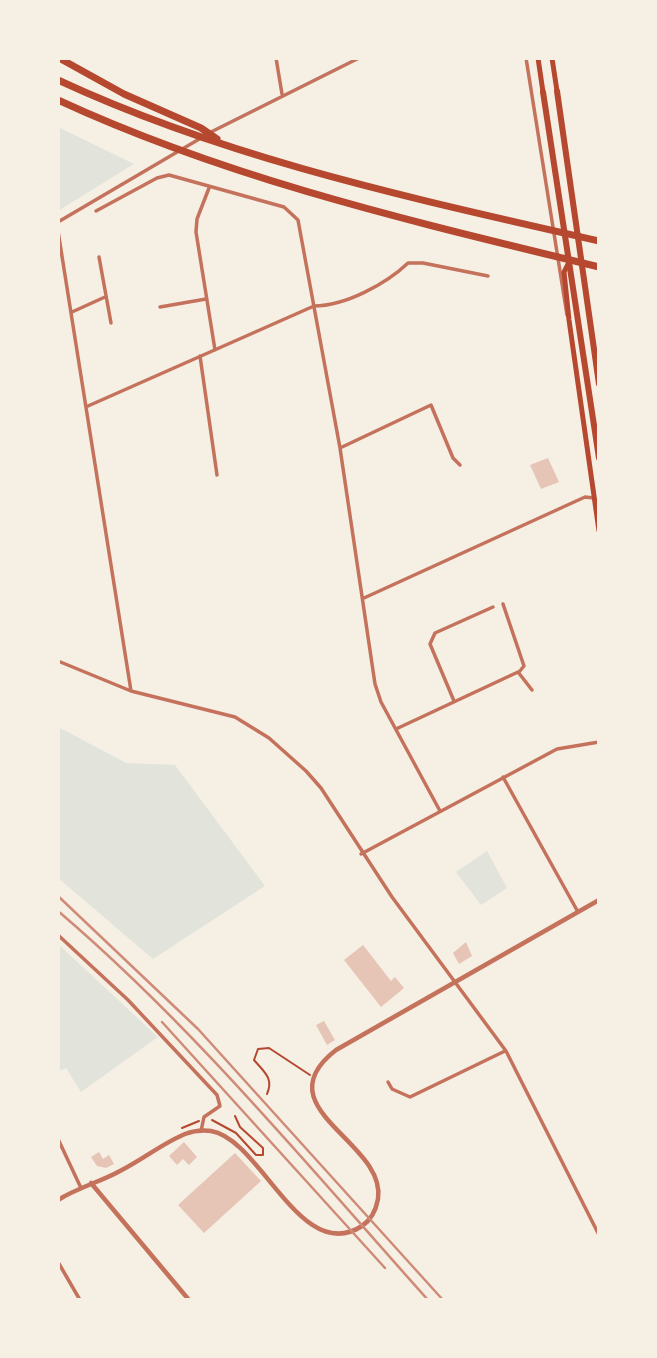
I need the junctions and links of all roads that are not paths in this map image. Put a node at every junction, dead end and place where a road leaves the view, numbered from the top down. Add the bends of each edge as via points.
1 (59, 58) edge
2 (276, 58) edge
3 (359, 58) edge
4 (526, 58) edge
5 (538, 58) edge
6 (552, 58) edge
7 (58, 80) edge
8 (557, 90) joint
9 (543, 92) joint
10 (282, 94) junction
11 (58, 100) edge
12 (227, 146) junction
13 (209, 187) junction
14 (96, 211) dead end
15 (58, 222) edge
16 (58, 231) edge
17 (599, 241) edge
18 (99, 257) dead end
19 (599, 267) edge
20 (564, 272) junction
21 (488, 276) dead end
22 (106, 297) junction
23 (206, 299) junction
24 (314, 306) junction
25 (160, 307) dead end
26 (72, 312) junction
27 (111, 323) dead end
28 (215, 350) junction
29 (200, 356) junction
30 (599, 384) edge
31 (88, 406) junction
32 (340, 448) junction
33 (599, 458) edge
34 (460, 465) dead end
35 (217, 475) dead end
36 (594, 498) junction
37 (599, 531) edge
38 (364, 598) junction
39 (503, 604) dead end
40 (493, 607) dead end
41 (58, 661) edge
42 (517, 672) junction
43 (532, 690) dead end
44 (131, 691) junction
45 (454, 701) junction
46 (396, 729) junction
47 (599, 742) edge
48 (503, 777) junction
49 (440, 811) junction
50 (361, 854) junction
51 (599, 900) edge
52 (578, 912) junction
53 (58, 935) edge
54 (455, 983) junction
55 (506, 1051) junction
56 (388, 1082) dead end
57 (201, 1131) junction
58 (58, 1139) edge
59 (92, 1183) junction
60 (81, 1188) junction
61 (58, 1200) edge
62 (599, 1235) edge
63 (58, 1262) edge
64 (80, 1300) edge
65 (189, 1300) edge

1 - 12 highway via 124,94 201,128
2 - 10 street
3 - 10 street
4 - 20 street
5 - 9 main road
6 - 8 main road
7 - 12 highway
8 - 30 highway
9 - 20 highway via 569,261
10 - 15 street
11 - 19 highway via 285,187
12 - 17 highway via 396,194
13 - 14 street via 169,175
13 - 23 street via 195,232
13 - 24 street via 293,213 302,229
16 - 26 street
18 - 22 street
20 - 33 highway
20 - 36 main road
21 - 24 street via 408,263 380,283 328,306
22 - 26 street
22 - 27 street
23 - 25 street
23 - 28 street
24 - 28 street
24 - 32 street
26 - 31 street
28 - 29 street
29 - 31 street
29 - 35 street
31 - 44 street
32 - 34 street via 431,405
32 - 38 street
36 - 37 main road
36 - 38 street via 584,497
38 - 46 street via 375,684
39 - 42 street via 524,668
40 - 45 street via 431,638
41 - 44 street
42 - 43 street
42 - 45 street
44 - 50 street via 247,722 313,780
45 - 46 street
46 - 49 street
47 - 48 street via 557,749
48 - 49 street
48 - 52 street
49 - 50 street
50 - 54 street
51 - 52 street
52 - 54 street
53 - 57 street via 128,1000 217,1095 220,1106 204,1117
54 - 55 street
54 - 57 street via 336,1049 314,1076 318,1109 374,1175 379,1191 369,1220 355,1230 322,1230 230,1140
55 - 56 street via 410,1097 392,1089
55 - 62 street
57 - 59 street via 179,1137
58 - 60 street
59 - 60 street
59 - 65 street
60 - 61 street
63 - 64 street

